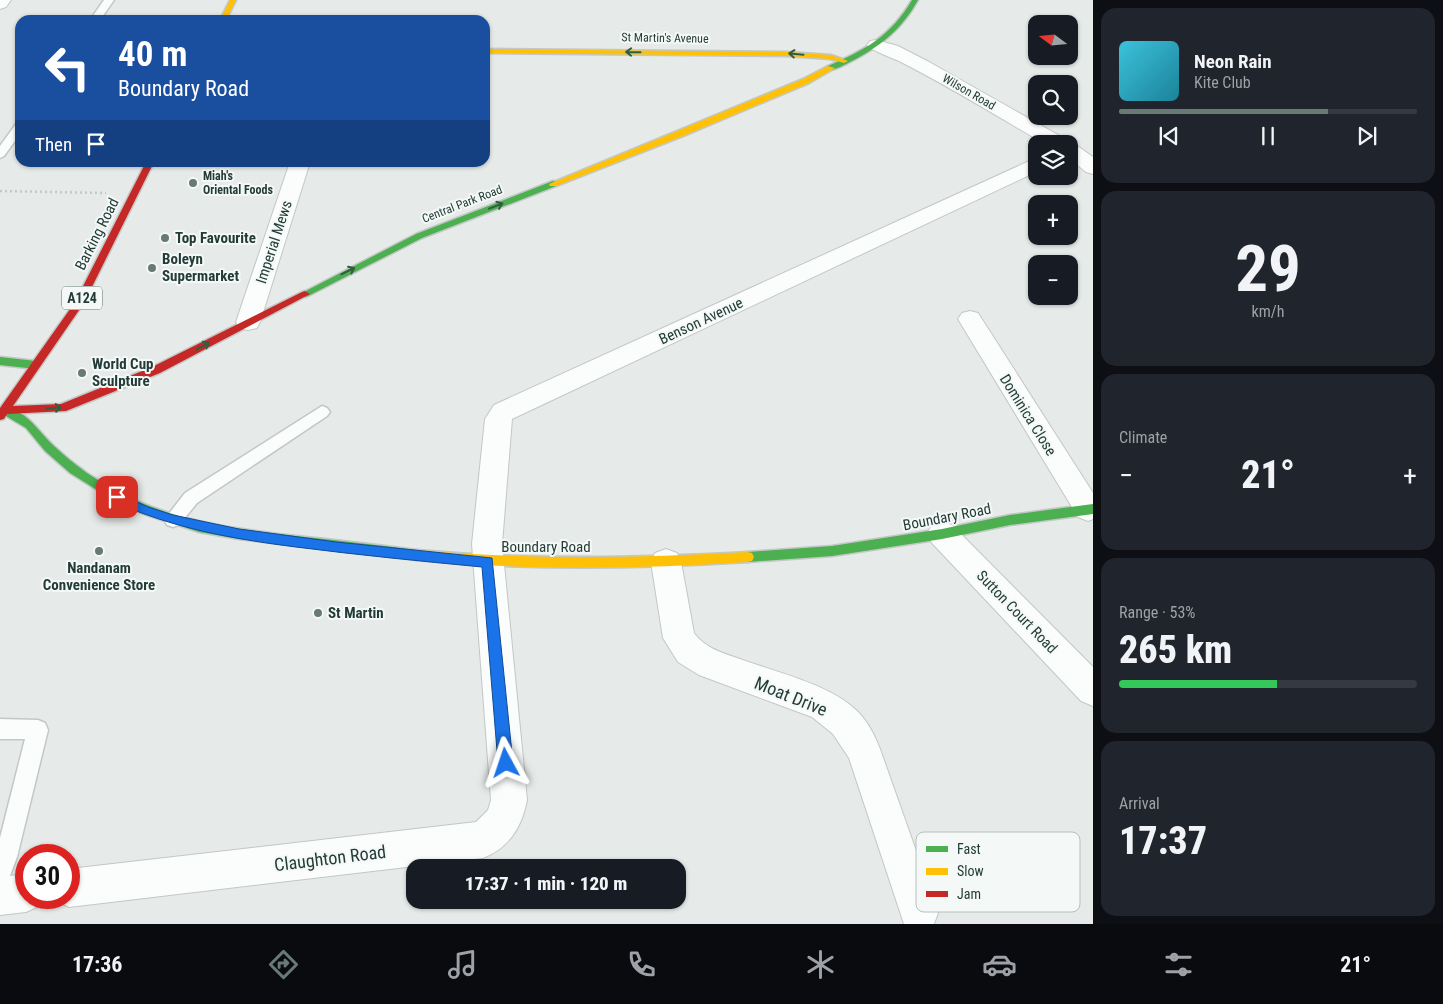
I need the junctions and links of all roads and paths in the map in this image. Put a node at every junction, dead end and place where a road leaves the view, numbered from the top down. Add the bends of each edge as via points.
1 (4, 0) edge
2 (109, 0) edge
3 (233, 0) edge
4 (915, 0) edge
5 (0, 4) edge
6 (98, 15) edge
7 (226, 15) edge
8 (876, 45) junction
9 (490, 51) edge
10 (844, 61) junction
11 (15, 133) edge
12 (1044, 135) edge
13 (0, 154) edge
14 (1078, 155) edge
15 (148, 167) edge
16 (298, 167) edge
17 (1028, 168) edge
18 (1093, 168) edge
19 (0, 192) edge
20 (134, 194) junction
21 (970, 319) dead end
22 (248, 322) junction
23 (0, 361) edge
24 (36, 365) junction
25 (322, 412) dead end
26 (3, 413) edge
27 (1090, 509) edge
28 (173, 520) junction
29 (942, 534) junction
30 (488, 562) junction
31 (666, 562) junction
32 (1093, 690) edge
33 (0, 730) edge
34 (0, 873) edge
35 (80, 887) edge
36 (15, 894) edge
37 (0, 896) edge
38 (916, 907) edge

1 - 5 street
2 - 6 lane
3 - 7 main road
4 - 8 main road, Central Park Road via 901,21
8 - 10 main road, Central Park Road via 862,55
8 - 12 street, Wilson Road via 924,66
10 -> 9 main road, St Martin's Avenue via 787,54
22 -> 10 main road, Central Park Road via 420,236 680,134
11 - 13 lane
14 - 18 street
15 - 20 main road, Barking Road / A124
16 - 22 street, Imperial Mews
17 - 30 street, Benson Avenue via 503,412 498,419 487,531
19 - 20 path
20 - 24 main road, Barking Road / A124 via 79,303
21 - 27 street, Dominica Close
26 -> 22 main road, Central Park Road via 62,408 156,370
23 - 24 main road
24 - 26 main road, Barking Road / A124
25 - 28 lane via 191,498
26 - 28 main road, Boundary Road via 30,425 61,460 94,484 144,510
27 - 29 main road, Boundary Road
28 - 30 main road, Boundary Road via 239,534 336,547
29 - 31 main road, Boundary Road via 832,551
29 - 32 street, Sutton Court Road
30 - 31 main road, Boundary Road
30 - 35 street, Claughton Road via 509,800 507,814 496,831 483,840
31 - 38 street, Moat Drive via 679,638 690,652 710,664 823,705 846,722 863,749
33 - 34 lane via 38,730
36 - 37 street

